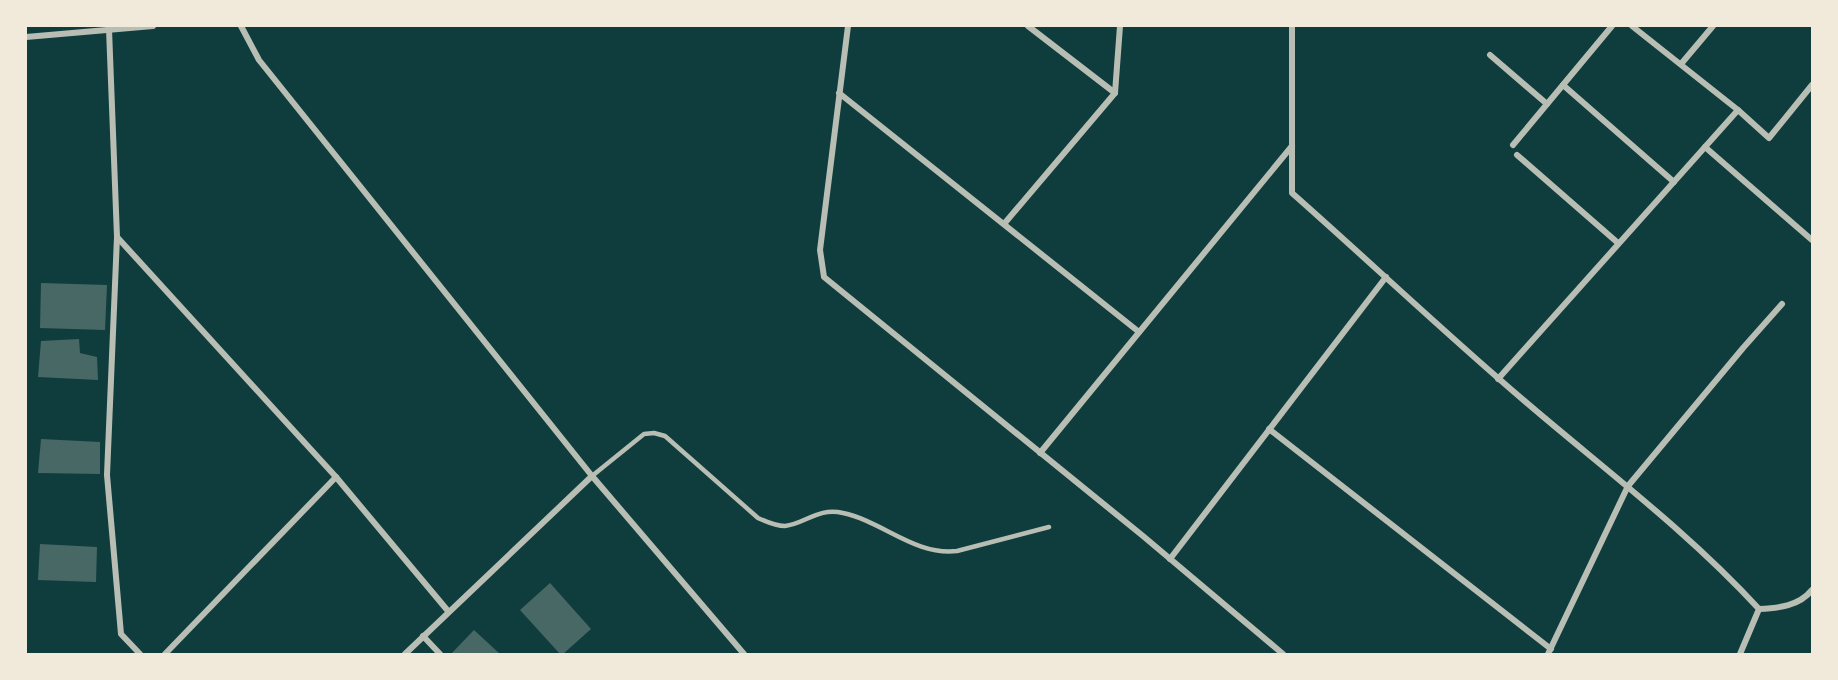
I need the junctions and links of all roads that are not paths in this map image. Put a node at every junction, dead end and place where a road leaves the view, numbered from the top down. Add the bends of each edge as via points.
1 (153, 26) edge
2 (241, 26) edge
3 (848, 26) edge
4 (1028, 26) edge
5 (1120, 26) edge
6 (1292, 26) edge
7 (1612, 26) edge
8 (1632, 26) edge
9 (1713, 26) edge
10 (109, 29) junction
11 (26, 37) edge
12 (1490, 55) dead end
13 (1681, 64) junction
14 (1563, 85) junction
15 (1812, 85) edge
16 (839, 93) junction
17 (1115, 93) junction
18 (1547, 104) junction
19 (1738, 110) junction
20 (1513, 145) dead end
21 (1292, 146) junction
22 (1705, 147) junction
23 (1517, 155) dead end
24 (1674, 182) junction
25 (1004, 224) junction
26 (117, 237) junction
27 (1812, 240) edge
28 (1618, 243) junction
29 (1386, 277) junction
30 (1782, 304) dead end
31 (1139, 332) junction
32 (1498, 379) junction
33 (1269, 429) junction
34 (1040, 453) junction
35 (592, 476) junction
36 (336, 477) junction
37 (1628, 486) junction
38 (1049, 527) dead end
39 (1170, 559) junction
40 (1812, 590) edge
41 (1759, 609) junction
42 (448, 611) junction
43 (423, 636) junction
44 (1549, 652) edge
45 (140, 654) edge
46 (165, 654) edge
47 (405, 654) edge
48 (440, 654) edge
49 (744, 654) edge
50 (1283, 654) edge
51 (1740, 654) edge

1 - 10 street
2 - 35 street via 259,60
3 - 16 street
4 - 17 street
5 - 17 street
6 - 21 street
7 - 14 street
8 - 13 street
9 - 13 street
10 - 11 street
10 - 26 street
12 - 18 street
13 - 19 street
14 - 18 street
14 - 24 street
15 - 19 street via 1768,138
16 - 25 street
16 - 34 street via 820,250 824,277
17 - 25 street
18 - 20 street
19 - 22 street
21 - 29 street via 1292,193
21 - 31 street
22 - 24 street
22 - 27 street
23 - 28 street
24 - 28 street
25 - 31 street
26 - 36 street
26 - 45 street via 107,475 121,634
28 - 32 street
29 - 32 street
29 - 33 street
30 - 37 street
31 - 34 street
32 - 37 street
33 - 39 street
33 - 44 street
34 - 39 street
35 - 38 lane via 644,434 654,433 665,436 758,518 773,525 786,526 821,512 840,512 942,553
35 - 42 street
35 - 49 street
36 - 42 street
36 - 46 street
37 - 41 street via 1704,553
37 - 44 street
39 - 50 street
40 - 41 street via 1784,608
41 - 51 street
42 - 43 street
43 - 47 street
43 - 48 street

